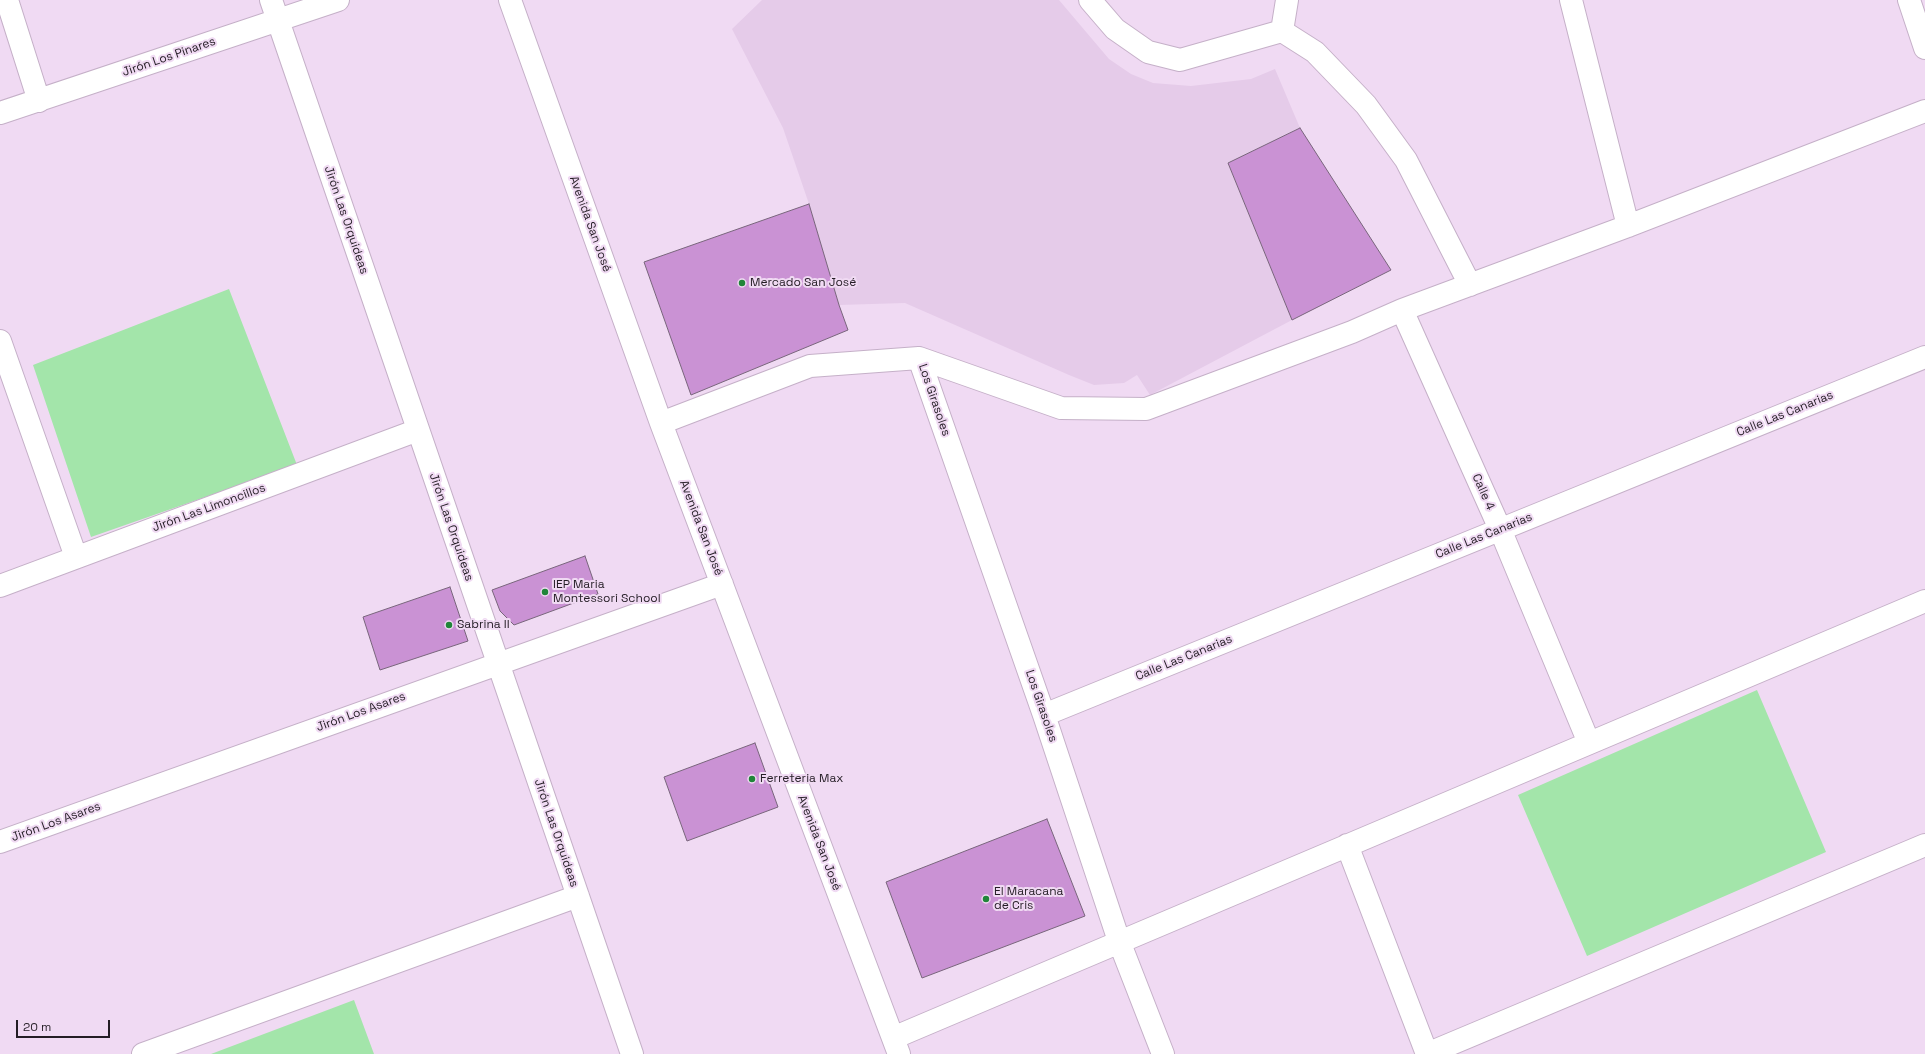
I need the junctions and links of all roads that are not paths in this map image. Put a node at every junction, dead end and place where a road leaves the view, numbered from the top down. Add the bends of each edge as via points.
1 (7, 0) edge
2 (271, 0) edge
3 (338, 0) edge
4 (510, 0) edge
5 (1090, 0) edge
6 (1287, 0) edge
7 (1572, 0) edge
8 (1909, 0) edge
9 (278, 20) junction
10 (1282, 31) junction
11 (1925, 48) edge
12 (39, 101) junction
13 (1925, 111) edge
14 (0, 114) edge
15 (1628, 226) junction
16 (1470, 285) junction
17 (1402, 310) junction
18 (0, 341) edge
19 (1925, 357) edge
20 (919, 358) junction
21 (661, 423) junction
22 (418, 430) junction
23 (1500, 529) junction
24 (76, 557) junction
25 (722, 584) junction
26 (0, 586) edge
27 (1925, 601) edge
28 (498, 663) junction
29 (1044, 715) junction
30 (1588, 743) junction
31 (0, 842) edge
32 (1347, 845) junction
33 (1925, 845) edge
34 (578, 896) junction
35 (1119, 941) junction
36 (896, 1046) edge
37 (143, 1054) edge
38 (632, 1054) edge
39 (1163, 1054) edge
40 (1427, 1054) edge

1 - 12 street
2 - 9 street, Jirón Las Orquideas
3 - 9 street, Jirón Los Pinares
4 - 21 street, Avenida San José
5 - 10 street via 1115,29 1148,52 1180,60
6 - 10 street
7 - 15 street
8 - 11 street
9 - 12 street, Jirón Los Pinares
9 - 22 street, Jirón Las Orquideas
10 - 16 street via 1315,52 1366,105 1406,160
12 - 14 street, Jirón Los Pinares
13 - 15 street
15 - 16 street
16 - 17 street
17 - 20 street via 1352,332 1146,409 1061,408
17 - 23 street, Calle 4
18 - 24 street
19 - 23 street, Calle Las Canarias
20 - 21 street via 810,366
20 - 29 street, Los Girasoles
21 - 25 street, Avenida San José
22 - 24 street, Jirón Las Limoncillos
22 - 28 street, Jirón Las Orquideas
23 - 29 street, Calle Las Canarias
23 - 30 street, Calle 4
24 - 26 street, Jirón Las Limoncillos
25 - 28 street, Jirón Los Asares
25 - 36 street, Avenida San José
27 - 30 street
28 - 31 street, Jirón Los Asares
28 - 34 street, Jirón Las Orquideas
29 - 35 street, Los Girasoles
30 - 32 street
32 - 35 street
32 - 40 street
33 - 40 street
34 - 37 street
34 - 38 street, Jirón Las Orquideas
35 - 36 street
35 - 39 street, Los Girasoles

